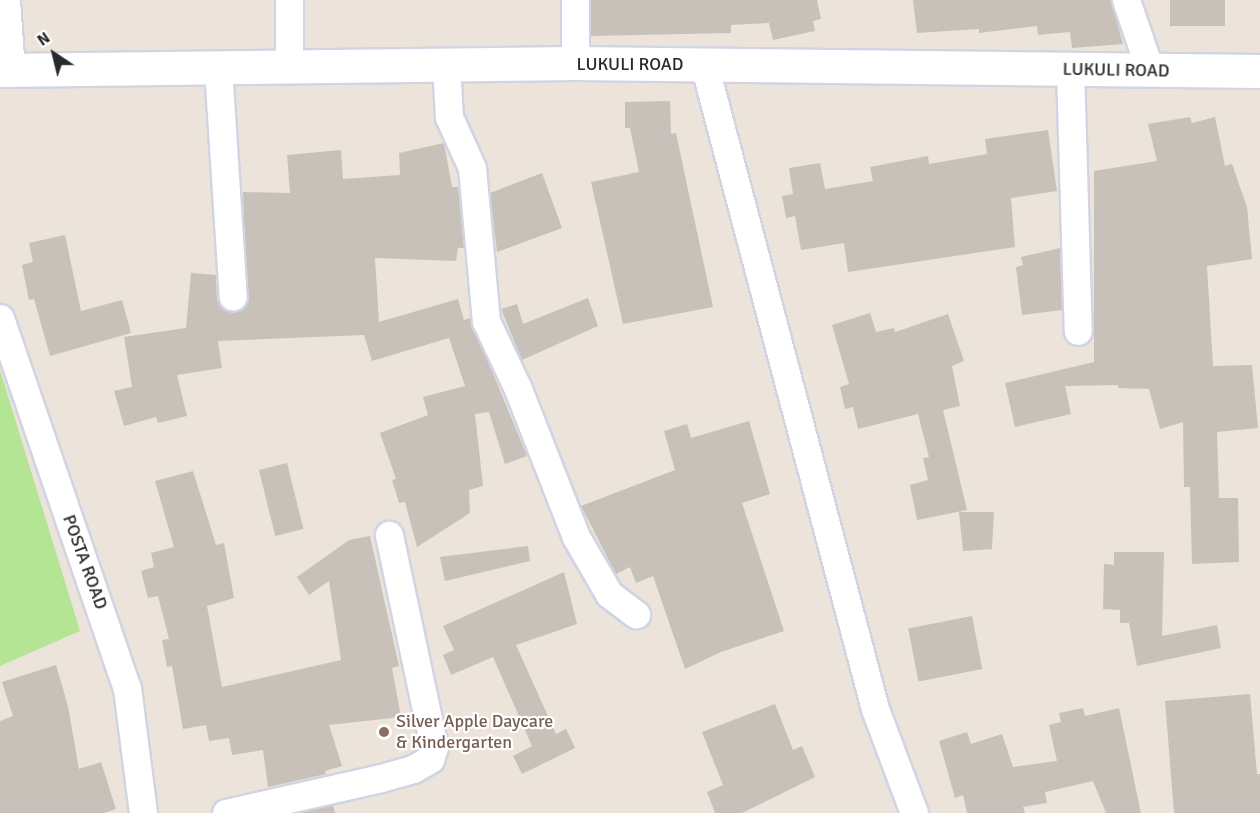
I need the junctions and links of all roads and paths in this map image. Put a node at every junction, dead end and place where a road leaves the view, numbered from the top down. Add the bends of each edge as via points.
1 (6, 0) edge
2 (289, 0) edge
3 (575, 0) edge
4 (1126, 0) edge
5 (575, 63) junction
6 (704, 64) junction
7 (446, 65) junction
8 (289, 67) junction
9 (219, 68) junction
10 (1070, 69) junction
11 (1150, 70) junction
12 (6, 71) edge
13 (1260, 71) edge
14 (233, 297) dead end
15 (0, 318) edge
16 (1078, 331) dead end
17 (389, 535) dead end
18 (636, 614) dead end
19 (143, 813) edge
20 (226, 813) edge
21 (914, 813) edge

1 - 12 street
2 - 8 street
3 - 5 street
4 - 11 street
5 - 6 street, LUKULI ROAD
5 - 7 street, LUKULI ROAD
6 - 10 street, LUKULI ROAD
6 - 21 street via 875,709
7 - 8 street, LUKULI ROAD
7 - 18 street via 448,117 472,168 486,321 518,389 576,537 609,594
8 - 9 street, LUKULI ROAD
9 - 12 street, LUKULI ROAD
9 - 14 street
10 - 11 street, LUKULI ROAD
10 - 16 street
11 - 13 street, LUKULI ROAD
15 - 19 street, POSTA ROAD via 127,688
17 - 20 street via 434,747 430,759 414,769 381,778

